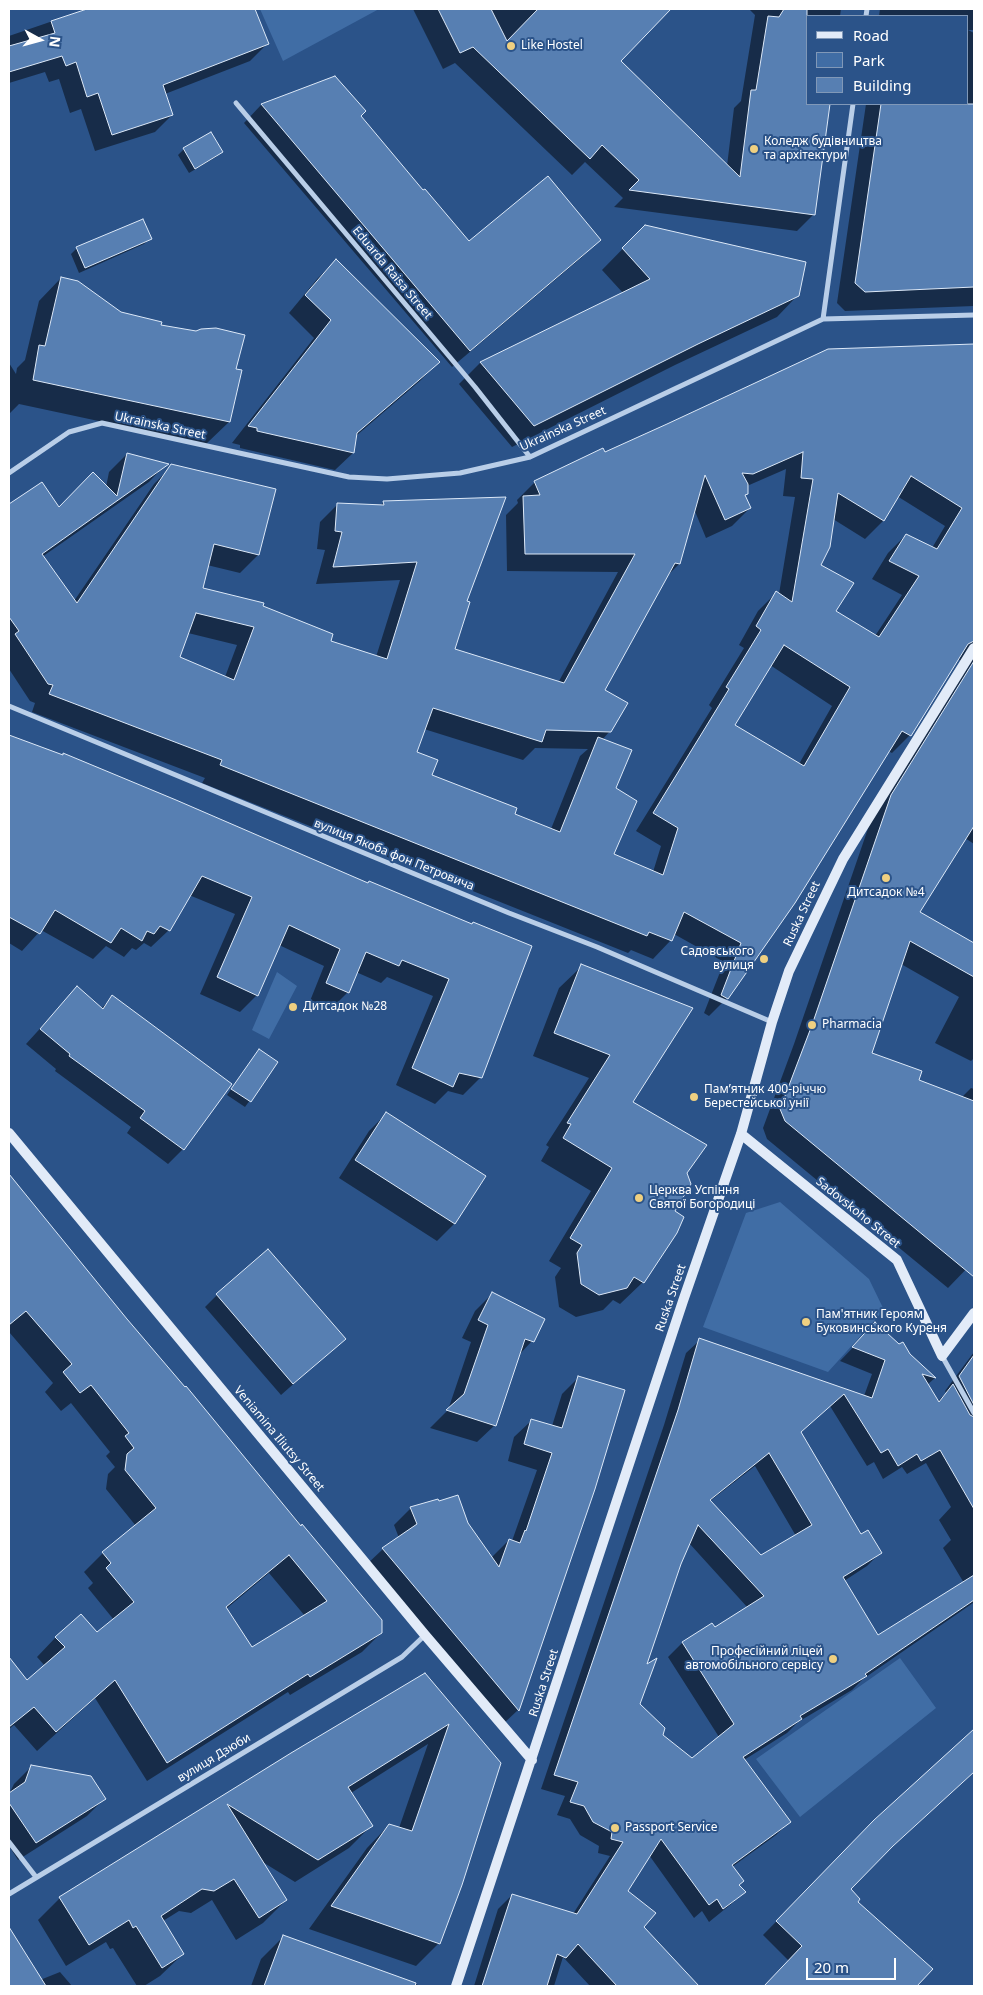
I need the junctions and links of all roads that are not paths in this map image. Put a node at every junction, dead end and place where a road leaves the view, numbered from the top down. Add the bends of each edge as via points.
1 (236, 103) dead end
2 (853, 105) edge
3 (974, 315) edge
4 (823, 320) junction
5 (530, 457) junction
6 (9, 472) edge
7 (974, 648) edge
8 (9, 706) edge
9 (772, 1022) junction
10 (9, 1133) edge
11 (741, 1134) junction
12 (974, 1313) edge
13 (942, 1356) junction
14 (974, 1413) edge
15 (425, 1635) junction
16 (532, 1760) junction
17 (9, 1842) edge
18 (36, 1877) junction
19 (9, 1894) edge
20 (456, 1986) edge

1 - 5 street, Eduarda Raisa Street
2 - 4 street
3 - 4 street, Ukrainska Street
4 - 5 street, Ukrainska Street
5 - 6 street, Ukrainska Street via 460,473 387,479 349,477 102,424 69,432
7 - 9 street, Ruska Street via 843,859 789,971
8 - 9 street, вулиця Якоба фон Петровича
9 - 11 street, Ruska Street
10 - 15 street, Veniamina Iliutsy Street
11 - 13 street, Sadovskoho Street via 897,1260
11 - 16 street, Ruska Street
12 - 13 street
13 - 14 street, Sadovskoho Street
15 - 16 street, Veniamina Iliutsy Street
15 - 18 street, вулиця Дзюби via 402,1657
16 - 20 street, Ruska Street
17 - 18 street
18 - 19 street, вулиця Дзюби

